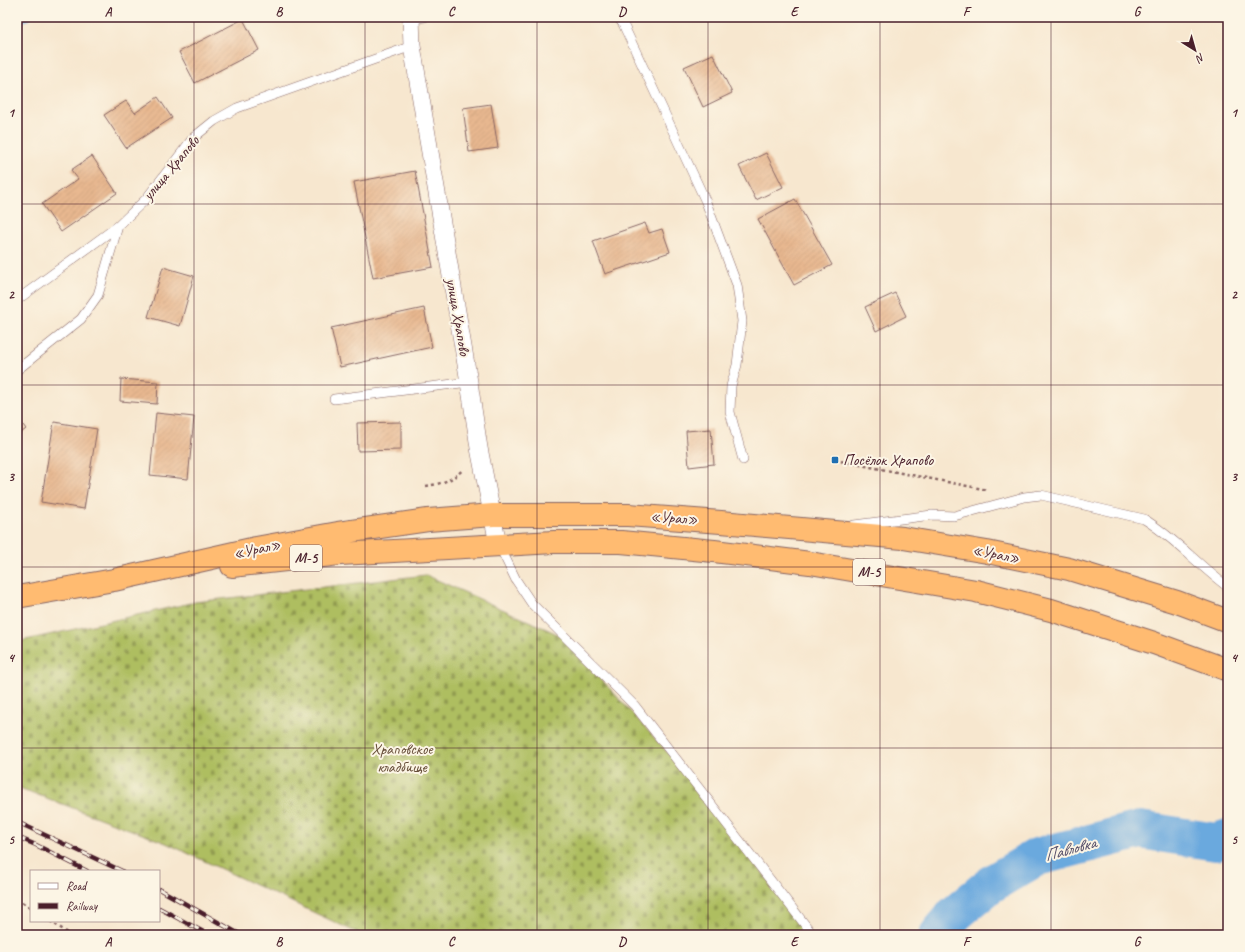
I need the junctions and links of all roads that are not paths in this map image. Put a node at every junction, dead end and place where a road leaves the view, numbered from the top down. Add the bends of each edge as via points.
1 (618, 17) edge
2 (416, 18) edge
3 (412, 46) junction
4 (118, 226) junction
5 (17, 300) edge
6 (17, 370) edge
7 (469, 382) junction
8 (334, 399) dead end
9 (743, 460) dead end
10 (493, 516) junction
11 (816, 530) junction
12 (498, 544) junction
13 (114, 580) junction
14 (1228, 587) edge
15 (17, 597) edge
16 (1228, 621) edge
17 (1228, 670) edge
18 (813, 935) edge

1 - 9 lane via 706,202 737,285 742,321 737,365 731,386 730,412
2 - 3 street, улица Храпово
3 - 4 lane, улица Храпово via 237,108 214,121 193,138 146,199
3 - 7 street, улица Храпово
4 - 5 lane, улица Храпово
4 - 6 lane via 98,295 81,319
7 - 8 lane
7 - 10 street, улица Храпово
10 - 11 highway, «Урал» / М-5 via 628,515
10 - 12 street, улица Храпово
10 - 13 highway, «Урал» / М-5 via 428,520 338,533 256,548
11 - 14 lane via 932,516 954,516 1024,497 1041,495 1144,518
11 - 16 highway, «Урал» / М-5 via 903,538 1069,569 1177,602
12 - 13 highway, «Урал» / М-5 via 340,554
12 - 17 highway, «Урал» / М-5 via 621,542 810,562 891,575 976,591 1051,610
12 - 18 lane via 516,580 532,604 635,706
13 - 15 highway, «Урал» / М-5

